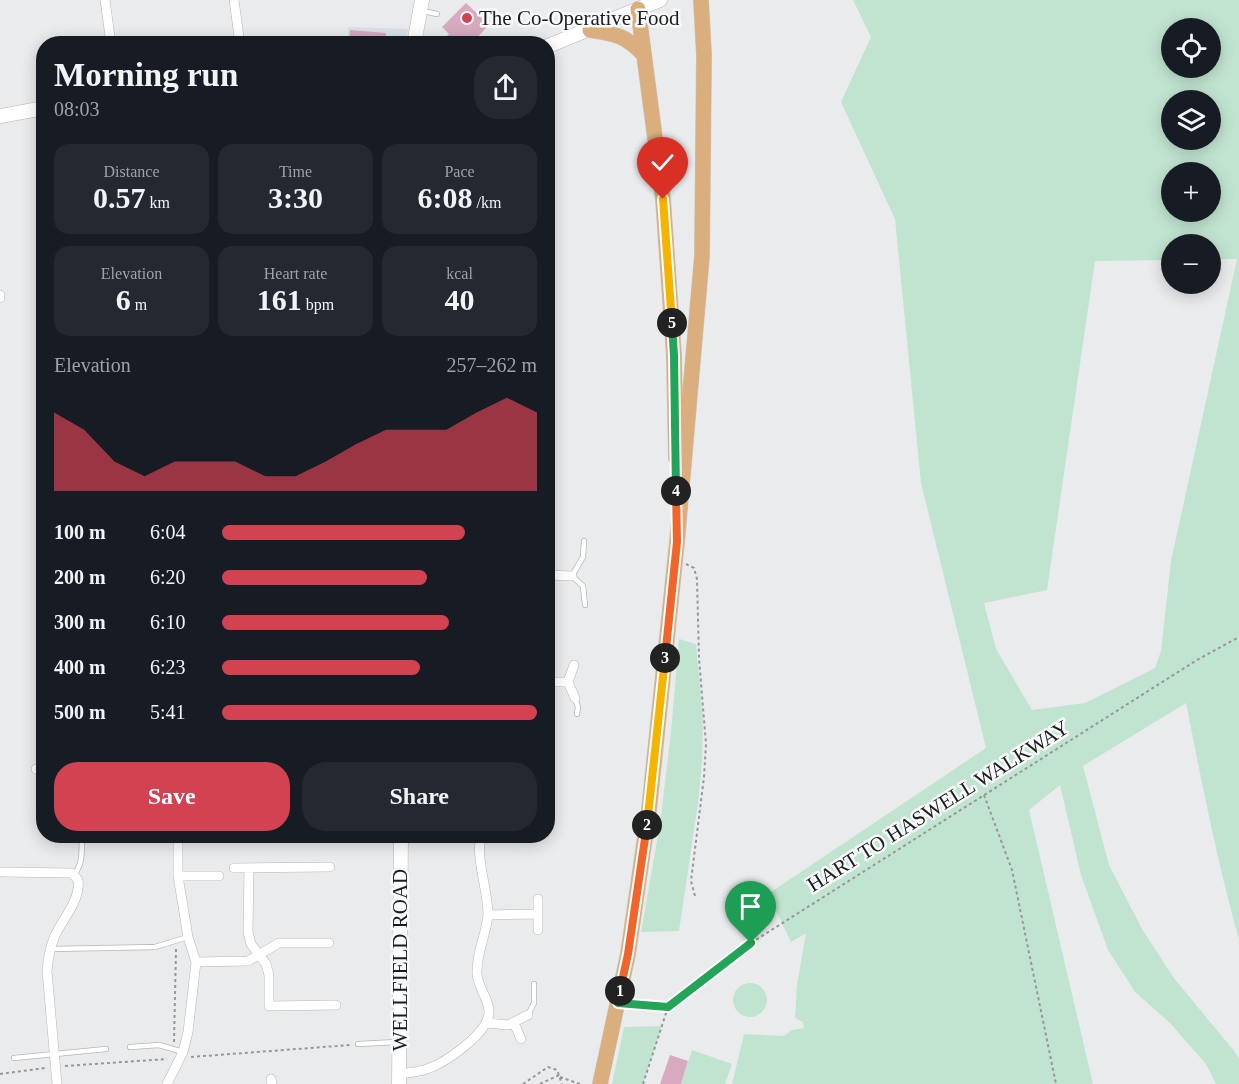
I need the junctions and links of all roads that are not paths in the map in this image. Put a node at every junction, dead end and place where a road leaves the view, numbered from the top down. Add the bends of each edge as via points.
1 (105, 0) edge
2 (234, 0) edge
3 (660, 0) edge
4 (700, 0) edge
5 (421, 5) edge
6 (639, 9) junction
7 (437, 14) dead end
8 (590, 30) junction
9 (110, 36) edge
10 (239, 36) edge
11 (415, 36) edge
12 (555, 43) edge
13 (643, 54) junction
14 (36, 109) edge
15 (0, 116) edge
16 (584, 541) dead end
17 (677, 542) junction
18 (555, 575) edge
19 (572, 576) junction
20 (585, 605) dead end
21 (574, 665) dead end
22 (555, 682) edge
23 (568, 682) junction
24 (575, 698) joint
25 (577, 714) dead end
26 (82, 843) edge
27 (178, 843) edge
28 (400, 843) edge
29 (480, 843) edge
30 (330, 867) dead end
31 (234, 868) dead end
32 (249, 868) junction
33 (2, 872) dead end
34 (74, 874) junction
35 (178, 876) junction
36 (219, 876) dead end
37 (538, 899) dead end
38 (538, 914) junction
39 (488, 915) junction
40 (538, 930) dead end
41 (188, 937) junction
42 (329, 943) dead end
43 (50, 949) junction
44 (258, 955) junction
45 (196, 962) junction
46 (534, 984) dead end
47 (336, 1005) dead end
48 (528, 1015) joint
49 (487, 1023) junction
50 (514, 1023) junction
51 (521, 1038) dead end
52 (399, 1042) junction
53 (358, 1044) dead end
54 (130, 1047) dead end
55 (106, 1049) dead end
56 (179, 1051) junction
57 (55, 1054) junction
58 (14, 1058) dead end
59 (399, 1079) edge
60 (57, 1084) edge
61 (167, 1084) edge
62 (600, 1084) edge

1 - 9 street
2 - 10 street
3 - 6 street
4 - 17 main road via 704,55 702,256
5 - 7 lane
5 - 11 street
6 - 8 street
6 - 13 main road
8 - 12 street
8 - 13 main road via 617,34
13 - 17 main road via 663,199 673,334
14 - 15 street
16 - 19 lane via 583,557
17 - 62 main road via 649,810 628,954
18 - 19 street
19 - 20 lane via 583,586
21 - 23 street
22 - 23 street
23 - 24 street
24 - 25 lane
26 - 34 lane via 81,862
27 - 35 street
28 - 52 street, WELLFIELD ROAD
29 - 39 street
30 - 32 street
31 - 32 street
32 - 44 street via 248,932
33 - 34 street
34 - 43 street via 79,885
35 - 36 street
35 - 41 street
37 - 38 street
38 - 39 street
38 - 40 street
39 - 49 street via 477,969 487,1003
41 - 43 lane via 155,947
41 - 45 street
42 - 44 street via 279,944
43 - 57 street via 47,971
44 - 45 street via 248,961
44 - 47 street via 269,975 269,1006
45 - 56 street via 188,1032
46 - 48 lane via 534,1003
48 - 50 street
49 - 50 street
49 - 59 street via 475,1038 438,1063
50 - 51 street
52 - 53 lane
52 - 59 street, WELLFIELD ROAD
54 - 56 lane via 159,1045
55 - 57 lane
56 - 61 street
57 - 58 lane
57 - 60 street

